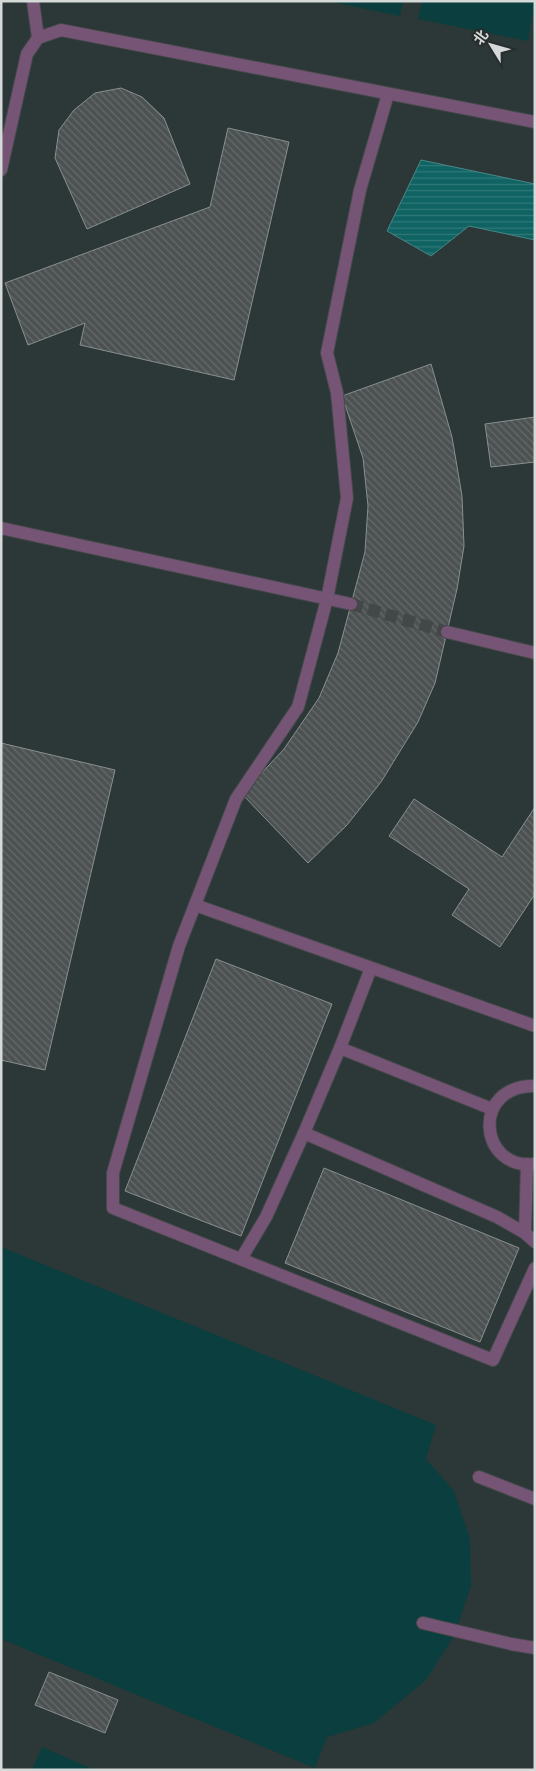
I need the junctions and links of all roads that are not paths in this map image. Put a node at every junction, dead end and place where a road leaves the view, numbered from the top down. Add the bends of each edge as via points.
1 (33, 1) edge
2 (38, 38) junction
3 (388, 94) junction
4 (535, 122) edge
5 (1, 170) edge
6 (1, 528) edge
7 (327, 599) junction
8 (351, 604) tunnel mouth
9 (447, 632) tunnel mouth
10 (535, 654) edge
11 (195, 905) junction
12 (371, 968) junction
13 (535, 1026) edge
14 (340, 1048) junction
15 (535, 1086) edge
16 (492, 1109) junction
17 (304, 1134) junction
18 (531, 1164) edge
19 (530, 1237) edge
20 (241, 1259) junction
21 (535, 1268) edge
22 (479, 1477) dead end
23 (535, 1499) edge
24 (423, 1623) dead end
25 (535, 1648) edge

1 - 2 lane
2 - 3 lane via 61,30
2 - 5 lane via 27,54
3 - 4 lane
3 - 7 lane via 360,190 327,353 337,393 347,498
6 - 7 lane
7 - 8 lane
7 - 11 lane via 298,707 236,799
9 - 10 lane
11 - 12 lane
11 - 20 lane via 179,946 114,1173 113,1208
12 - 13 lane
12 - 14 lane
14 - 16 lane
14 - 17 lane
15 - 16 lane via 510,1090
16 - 18 lane via 490,1134 495,1146 514,1162
17 - 19 lane via 498,1217
17 - 20 lane via 266,1217
18 - 19 lane
20 - 21 lane via 493,1360
22 - 23 lane
24 - 25 lane

